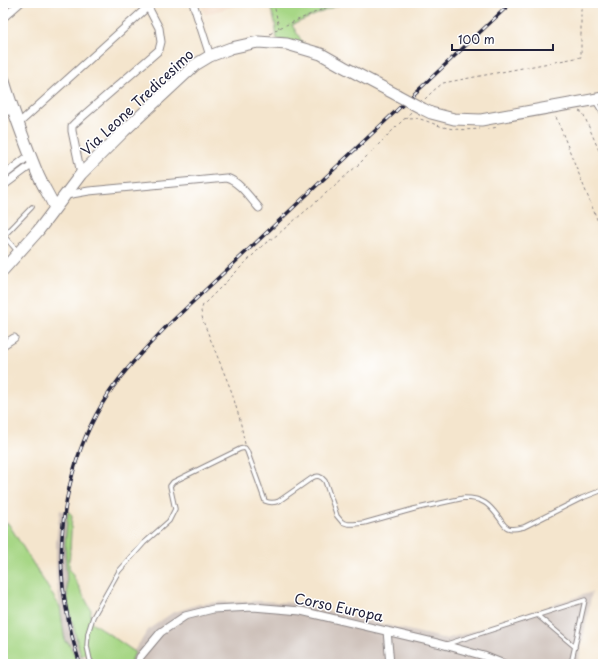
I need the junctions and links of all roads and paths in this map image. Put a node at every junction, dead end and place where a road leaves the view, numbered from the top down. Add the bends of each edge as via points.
1 (20, 3) edge
2 (193, 3) edge
3 (272, 3) edge
4 (337, 3) edge
5 (581, 3) edge
6 (150, 5) edge
7 (3, 18) edge
8 (279, 28) junction
9 (258, 42) junction
10 (210, 56) junction
11 (3, 78) edge
12 (598, 99) edge
13 (12, 106) junction
14 (420, 106) junction
15 (578, 111) dead end
16 (555, 114) dead end
17 (603, 114) edge
18 (3, 115) edge
19 (404, 119) junction
20 (18, 124) junction
21 (498, 127) dead end
22 (603, 156) edge
23 (32, 159) junction
24 (82, 174) junction
25 (3, 176) edge
26 (74, 183) junction
27 (43, 184) junction
28 (3, 186) edge
29 (52, 191) junction
30 (60, 202) junction
31 (32, 207) dead end
32 (259, 208) dead end
33 (603, 234) edge
34 (3, 237) edge
35 (19, 252) junction
36 (3, 270) edge
37 (14, 338) dead end
38 (3, 345) edge
39 (245, 448) junction
40 (603, 490) edge
41 (537, 615) junction
42 (387, 631) junction
43 (444, 645) junction
44 (575, 647) junction
45 (92, 664) edge
46 (138, 664) edge
47 (390, 664) edge
48 (504, 664) edge
49 (571, 664) edge

1 - 7 street
2 - 10 street
3 - 8 path
4 - 8 path
5 - 14 path via 581,57 443,83
6 - 20 street
6 - 24 street via 162,42 159,50 72,126
8 - 9 path
9 - 10 street, Via Leone Tredicesimo
9 - 14 street, Via Leone Tredicesimo, bridge via 287,44 321,54
10 - 24 street, Via Leone Tredicesimo via 195,65
11 - 13 street
12 - 14 street, Via Leone Tredicesimo via 481,120 454,120 431,113
12 - 17 lane
13 - 18 street
13 - 20 street
14 - 19 path
15 - 22 path via 583,114
16 - 33 path
19 - 21 path via 410,117 447,128 470,130
19 - 39 path via 358,165 263,245 203,305 203,321 231,390
20 - 23 street
23 - 25 street
23 - 27 street
23 - 28 street
24 - 26 street, Via Leone Tredicesimo
26 - 29 street via 63,192
26 - 30 street, Via Leone Tredicesimo
27 - 29 street
27 - 30 street
29 - 30 street via 59,196
30 - 32 street via 89,191 226,178 237,184
30 - 35 street, Via Leone Tredicesimo
31 - 34 lane
34 - 35 lane
35 - 36 street, Via Leone Tredicesimo
37 - 38 street
39 - 40 lane via 265,501 279,501 312,478 322,477 337,516 348,524 471,498 485,502 504,525 514,529 524,527
39 - 45 lane via 173,482 170,486 175,509 169,521 119,571 93,617 87,646
41 - 43 lane
41 - 44 lane
41 - 44 lane via 585,600
42 - 43 street, Corso Europa
42 - 46 street, Corso Europa via 301,611 253,607 214,609 185,616 161,632 140,657
42 - 47 street
43 - 48 street, Corso Europa
44 - 49 lane

